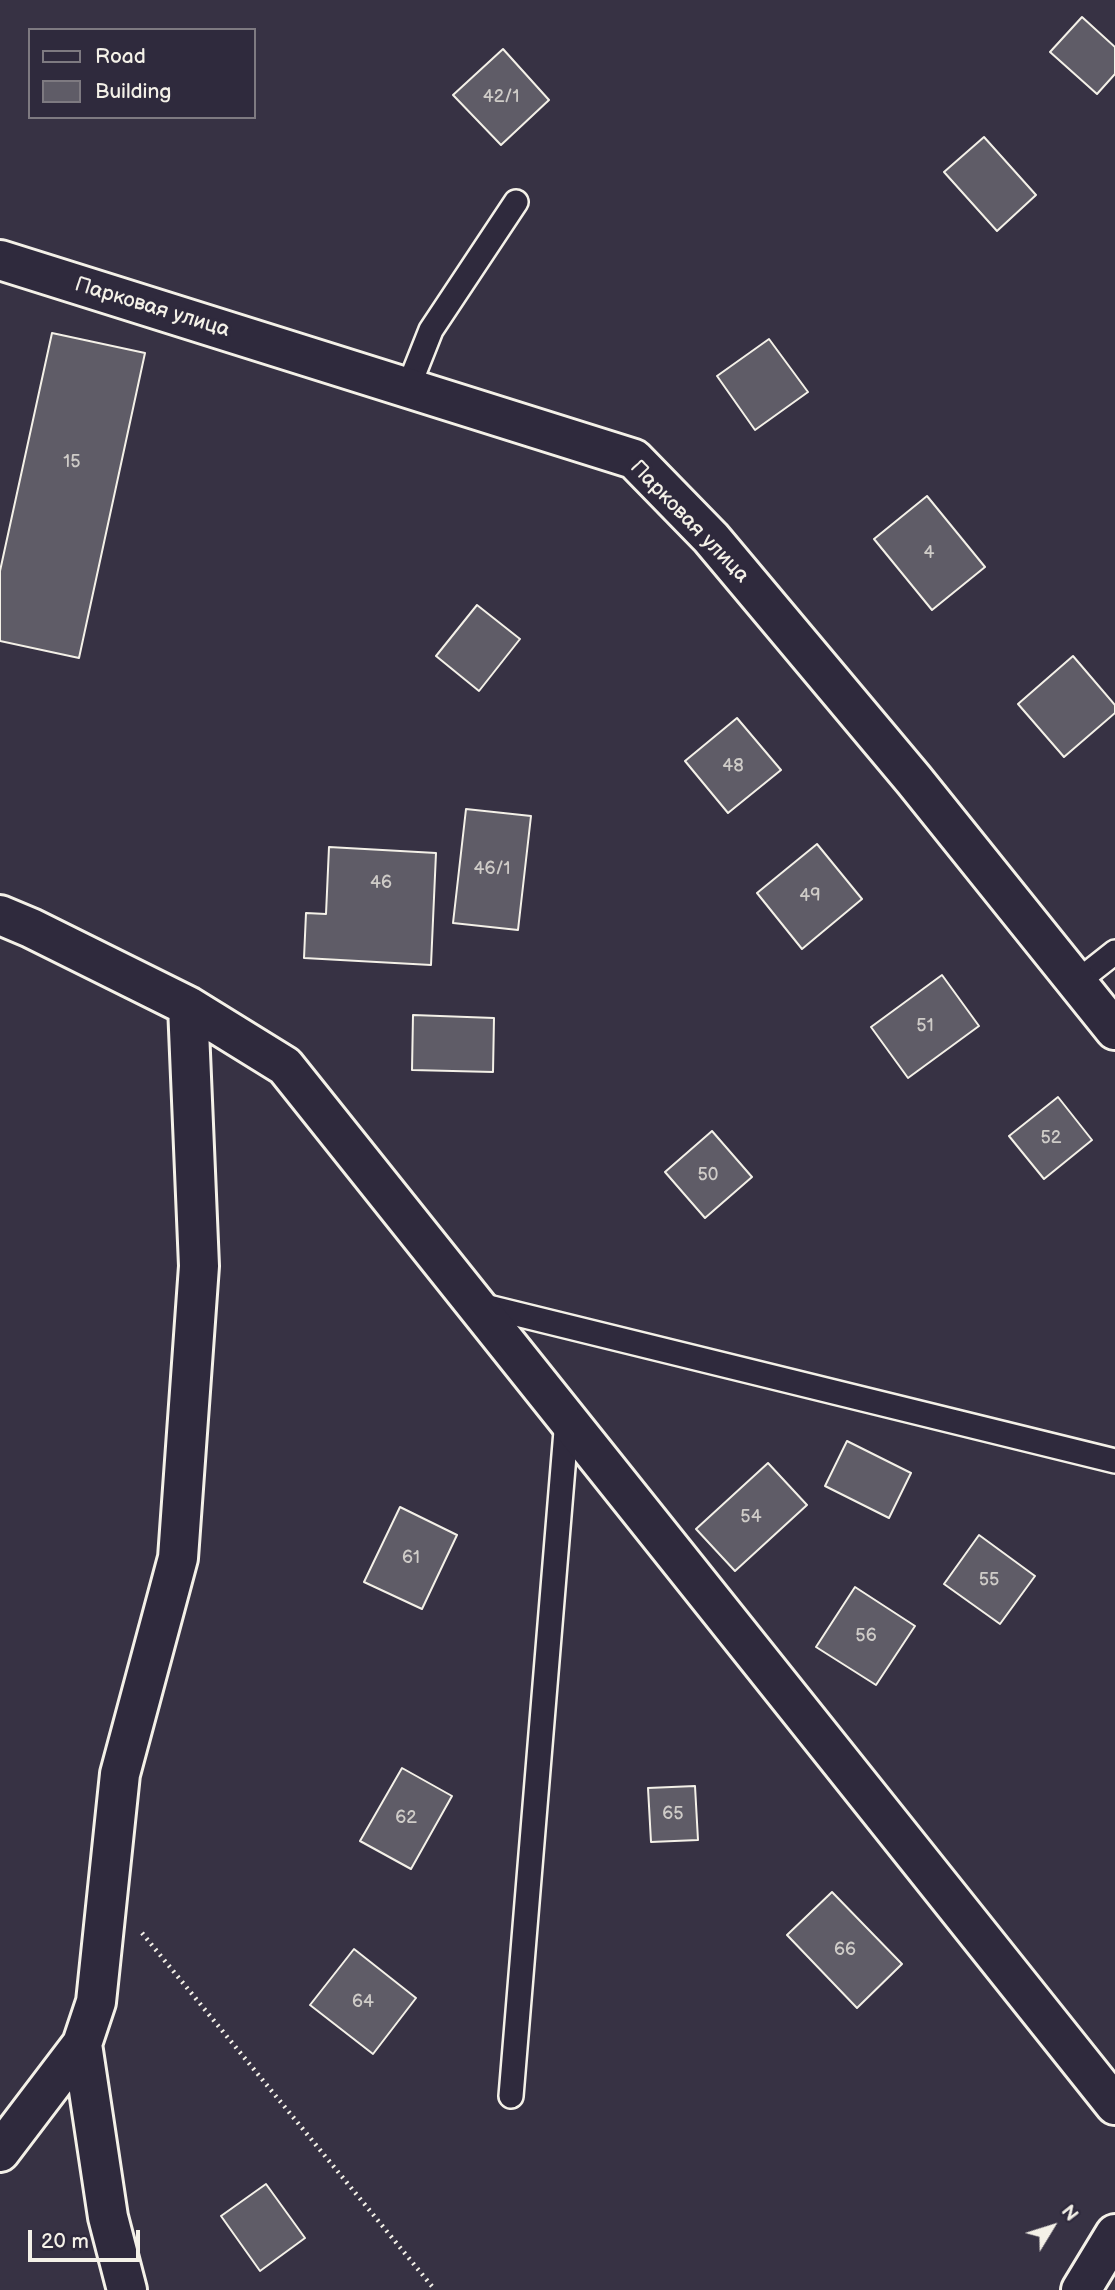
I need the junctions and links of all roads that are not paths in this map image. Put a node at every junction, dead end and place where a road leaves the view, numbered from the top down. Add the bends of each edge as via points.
1 (516, 202) dead end
2 (0, 260) edge
3 (408, 388) junction
4 (0, 915) edge
5 (1115, 952) edge
6 (1077, 982) junction
7 (188, 1006) junction
8 (1115, 1030) edge
9 (474, 1303) junction
10 (567, 1419) junction
11 (1115, 1461) edge
12 (82, 2044) junction
13 (511, 2096) dead end
14 (1115, 2105) edge
15 (0, 2152) edge
16 (1115, 2234) edge
17 (127, 2290) edge
18 (1081, 2290) edge

1 - 3 lane via 432,330
2 - 3 street, Парковая улица
3 - 6 street, Парковая улица via 634,458 711,538
4 - 7 street
5 - 6 lane
6 - 8 street, Парковая улица
7 - 9 street via 285,1066
7 - 12 street via 199,1266 178,1558 120,1774 96,2002
9 - 10 street
9 - 11 lane
10 - 13 lane
10 - 14 street
12 - 15 street
12 - 17 street via 108,2217
16 - 18 street

